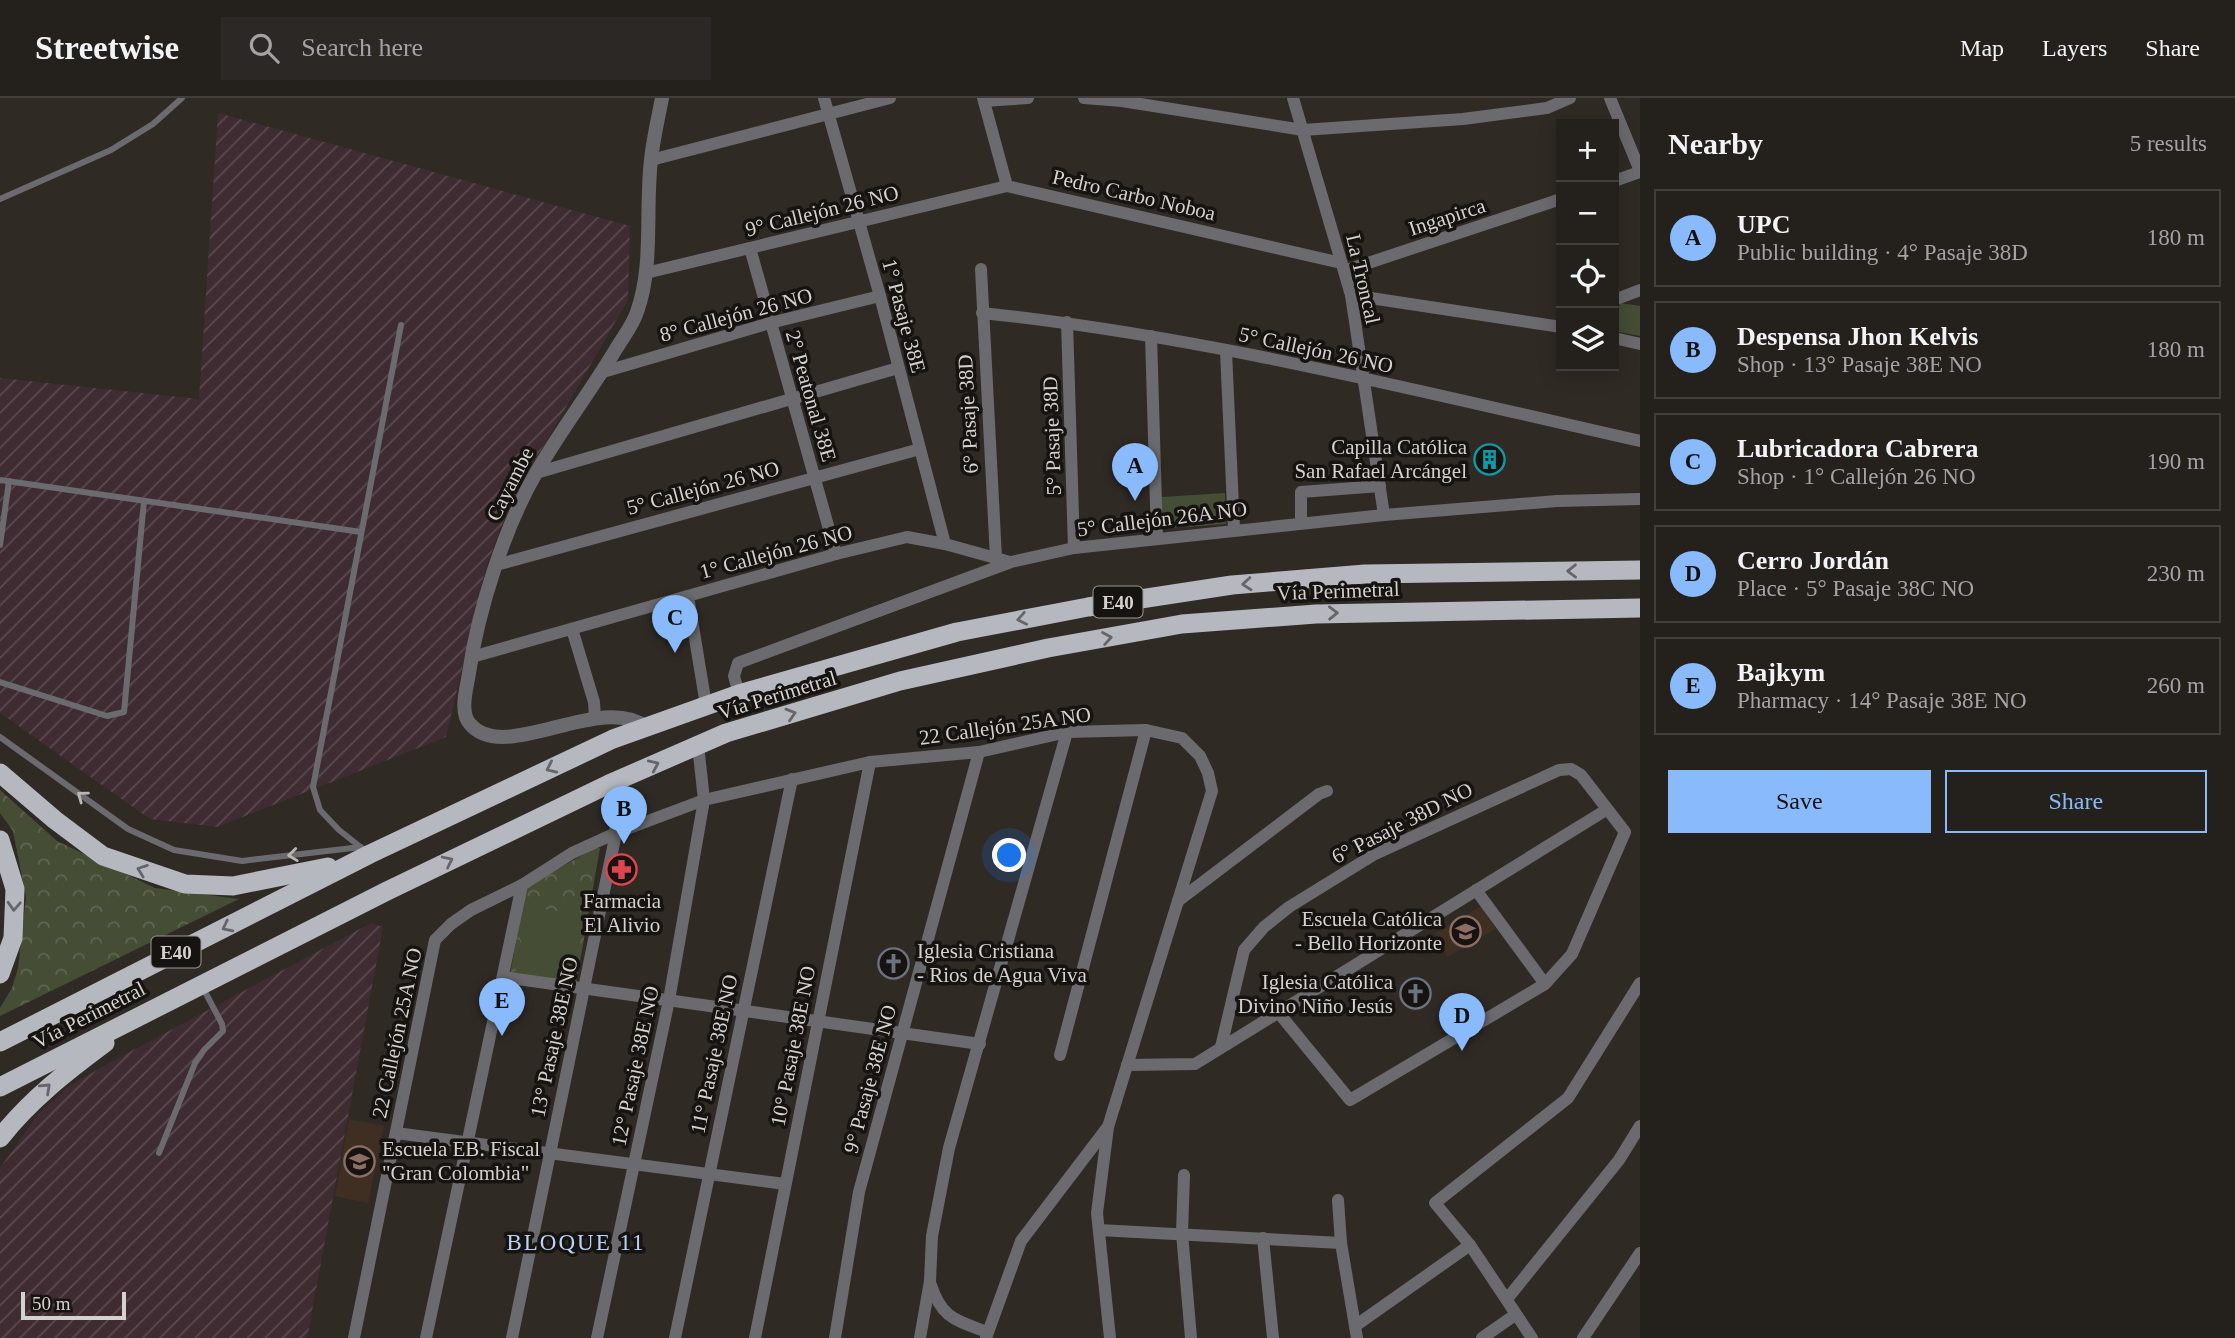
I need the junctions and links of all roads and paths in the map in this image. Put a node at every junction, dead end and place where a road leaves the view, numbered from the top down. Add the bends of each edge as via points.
1 (182, 98) edge
2 (662, 98) edge
3 (824, 98) edge
4 (890, 98) edge
5 (1028, 98) edge
6 (1088, 98) edge
7 (1293, 98) edge
8 (1570, 98) edge
9 (1610, 98) edge
10 (983, 99) edge
11 (829, 114) junction
12 (1303, 130) junction
13 (651, 160) junction
14 (1640, 172) edge
15 (1619, 179) edge
16 (1007, 186) junction
17 (0, 198) edge
18 (1556, 200) edge
19 (858, 222) junction
20 (750, 248) junction
21 (1343, 267) junction
22 (981, 269) dead end
23 (646, 273) junction
24 (1640, 290) edge
25 (1351, 295) junction
26 (880, 296) junction
27 (1619, 298) edge
28 (982, 313) junction
29 (1068, 322) junction
30 (771, 324) junction
31 (1556, 324) edge
32 (401, 325) dead end
33 (1151, 336) junction
34 (1619, 339) edge
35 (1640, 344) edge
36 (1226, 351) junction
37 (898, 368) junction
38 (603, 372) junction
39 (1364, 379) junction
40 (792, 398) junction
41 (1640, 441) edge
42 (920, 449) junction
43 (536, 473) junction
44 (814, 478) junction
45 (0, 480) edge
46 (9, 481) junction
47 (1380, 486) junction
48 (1640, 499) edge
49 (144, 501) junction
50 (1384, 514) junction
51 (1301, 523) junction
52 (1234, 529) junction
53 (361, 532) junction
54 (1157, 538) junction
55 (945, 544) junction
56 (0, 545) edge
57 (1074, 548) junction
58 (836, 554) junction
59 (996, 558) junction
60 (1011, 562) junction
61 (496, 565) junction
62 (1640, 570) edge
63 (688, 596) junction
64 (1640, 608) edge
65 (572, 629) junction
66 (472, 657) junction
67 (0, 682) edge
68 (739, 694) junction
69 (706, 705) junction
70 (595, 718) junction
71 (646, 727) junction
72 (1146, 730) junction
73 (1067, 732) junction
74 (0, 737) edge
75 (698, 745) junction
76 (979, 752) junction
77 (870, 762) junction
78 (0, 772) edge
79 (792, 779) junction
80 (609, 784) junction
81 (1326, 791) dead end
82 (704, 800) junction
83 (1606, 810) junction
84 (616, 833) junction
85 (0, 840) edge
86 (361, 854) junction
87 (522, 885) junction
88 (1476, 890) junction
89 (1178, 901) junction
90 (0, 974) edge
91 (503, 977) junction
92 (1640, 983) edge
93 (201, 984) junction
94 (1545, 984) junction
95 (584, 988) junction
96 (669, 1000) junction
97 (151, 1008) junction
98 (743, 1010) junction
99 (1278, 1012) junction
100 (818, 1021) junction
101 (903, 1033) junction
102 (0, 1042) edge
103 (980, 1044) junction
104 (1221, 1048) junction
105 (1060, 1055) dead end
106 (1127, 1065) junction
107 (0, 1087) edge
108 (1640, 1126) edge
109 (1108, 1127) junction
110 (396, 1133) junction
111 (0, 1138) edge
112 (468, 1142) junction
113 (159, 1153) dead end
114 (550, 1153) junction
115 (634, 1164) junction
116 (709, 1174) junction
117 (1184, 1175) dead end
118 (785, 1184) junction
119 (1338, 1200) dead end
120 (1099, 1230) junction
121 (1182, 1233) junction
122 (1263, 1238) junction
123 (1341, 1243) junction
124 (1469, 1245) junction
125 (1640, 1253) edge
126 (930, 1281) junction
127 (1507, 1299) junction
128 (1515, 1314) junction
129 (1356, 1332) edge
130 (986, 1335) edge
131 (354, 1338) edge
132 (426, 1338) edge
133 (512, 1338) edge
134 (597, 1338) edge
135 (675, 1338) edge
136 (755, 1338) edge
137 (835, 1338) edge
138 (920, 1338) edge
139 (1110, 1338) edge
140 (1191, 1338) edge
141 (1273, 1338) edge
142 (1482, 1338) edge
143 (1532, 1338) edge
144 (1583, 1338) edge

1 - 17 lane via 153,124 111,150
2 - 13 street, Cayambe
3 - 11 street, 1° Pasaje 38E
4 - 11 street
5 - 10 street
6 - 12 street
7 - 12 street, La Troncal
8 - 12 street via 1547,108 1463,119
9 - 14 street
10 - 16 street
11 - 13 street
11 - 19 street, 1° Pasaje 38E
12 - 21 street, La Troncal
13 - 23 street, Cayambe
14 - 15 street
16 - 19 street, 9° Callejón 26 NO
16 - 21 street, Pedro Carbo Noboa
18 - 21 street, Ingapirca
19 - 20 street, 9° Callejón 26 NO
19 - 26 street, 1° Pasaje 38E
20 - 23 street, 9° Callejón 26 NO
20 - 30 street, 2° Peatonal 38E
21 - 25 street, La Troncal
22 - 28 street, 6° Pasaje 38D
23 - 38 street, Cayambe via 637,314
24 - 27 street
25 - 31 street
25 - 39 street, La Troncal
26 - 30 street, 8° Callejón 26 NO
26 - 37 street, 1° Pasaje 38E
28 - 29 street, 5° Callejón 26 NO
28 - 59 street, 6° Pasaje 38D
29 - 33 street, 5° Callejón 26 NO
29 - 57 street, 5° Pasaje 38D
30 - 38 street, 8° Callejón 26 NO
30 - 40 street, 2° Peatonal 38E
32 - 53 lane
33 - 36 street, 5° Callejón 26 NO
33 - 54 street
34 - 35 street
36 - 39 street, 5° Callejón 26 NO
36 - 52 street
37 - 40 street
37 - 42 street, 1° Pasaje 38E
38 - 43 street, Cayambe
39 - 41 street, 5° Callejón 26 NO
39 - 47 street, La Troncal
40 - 43 street
40 - 44 street, 2° Peatonal 38E
42 - 44 street, 5° Callejón 26 NO
42 - 55 street, 1° Pasaje 38E
43 - 61 street, Cayambe
44 - 58 street, 2° Peatonal 38E
44 - 61 street, 5° Callejón 26 NO
45 - 46 lane
46 - 49 lane
46 - 56 lane
47 - 50 street, La Troncal
47 - 51 street via 1301,492
48 - 50 street, 5° Callejón 26A NO
49 - 53 lane
49 - 67 lane via 124,712 107,716
50 - 51 street, 5° Callejón 26A NO
51 - 52 street, 5° Callejón 26A NO
52 - 54 street, 5° Callejón 26A NO
53 - 86 lane via 313,787 320,810
54 - 57 street, 5° Callejón 26A NO
55 - 58 street, 1° Callejón 26 NO via 907,537
55 - 59 street, 1° Callejón 26 NO
57 - 60 street, 5° Callejón 26A NO
58 - 63 street, 1° Callejón 26 NO
59 - 60 street, 1° Callejón 26 NO
60 - 68 street, 5° Callejón 26A NO via 738,663 734,676
61 - 66 street, Cayambe
62 -> 68 highway, Vía Perimetral / E40 via 1365,573 1232,585 957,632
63 - 65 street, 1° Callejón 26 NO
63 - 69 street
75 -> 64 highway, Vía Perimetral / E40 via 900,681 1182,624 1316,614
65 - 66 street, 1° Callejón 26 NO
65 - 70 street
66 - 70 street, Cayambe via 464,707 468,723 479,732 504,738
68 - 69 highway, Vía Perimetral / E40
69 - 71 highway, Vía Perimetral / E40
70 - 71 street, Cayambe via 627,717
71 -> 86 highway, Vía Perimetral / E40
72 - 73 street, 22 Callejón 25A NO
72 - 89 street, 22 Callejón 25A NO via 1182,738 1200,755 1212,791
72 - 105 street
73 - 76 street, 22 Callejón 25A NO
73 - 103 street
86 -> 74 lane via 242,861 174,850 128,829
80 -> 75 highway, Vía Perimetral / E40
75 - 82 street, 12° Pasaje 38E NO
76 - 77 street, 22 Callejón 25A NO
76 - 101 street, 9° Pasaje 38E NO
77 - 79 street, 22 Callejón 25A NO
77 - 100 street, 10° Pasaje 38E NO
86 -> 78 highway via 233,886 185,884 103,856
79 - 82 street, 22 Callejón 25A NO
79 - 98 street, 11° Pasaje 38E NO
80 - 84 street, 13° Pasaje 38E NO
93 -> 80 highway, Vía Perimetral / E40
81 - 89 street
82 - 84 street, 22 Callejón 25A NO
82 - 96 street, 12° Pasaje 38E NO
83 - 88 street
83 - 94 street, 6° Pasaje 38D NO via 1625,832 1572,954
83 - 104 street, 6° Pasaje 38D NO via 1581,775 1571,769 1559,770 1375,854 1300,900 1264,927 1244,950
84 - 87 street, 22 Callejón 25A NO via 572,853
84 - 95 street, 13° Pasaje 38E NO
85 -> 90 highway via 15,889 13,938
86 -> 102 highway, Vía Perimetral / E40
87 - 91 street
87 - 110 street, 22 Callejón 25A NO via 471,910 435,940
88 - 94 street
88 - 99 street
89 - 106 street, 22 Callejón 25A NO
91 - 95 street
91 - 112 street
92 - 124 street via 1569,1098 1435,1203
93 - 97 highway, Vía Perimetral / E40
93 - 113 lane via 223,1031 195,1063
94 - 99 street via 1350,1100
95 - 96 street
95 - 114 street, 13° Pasaje 38E NO
96 - 98 street
96 - 115 street, 12° Pasaje 38E NO
97 - 107 highway, Vía Perimetral / E40
111 -> 97 highway via 52,1082
98 - 100 street
98 - 116 street, 11° Pasaje 38E NO
99 - 104 street
100 - 101 street
100 - 118 street, 10° Pasaje 38E NO
101 - 103 street
101 - 137 street, 9° Pasaje 38E NO via 859,1192
103 - 126 street via 949,1148 932,1236
104 - 106 street via 1195,1064
106 - 109 street, 22 Callejón 25A NO
108 - 127 street via 1619,1160
109 - 120 street, 22 Callejón 25A NO
109 - 130 street via 1021,1241
110 - 112 street
110 - 131 street, 22 Callejón 25A NO
112 - 114 street
112 - 132 street
114 - 115 street
114 - 133 street, 13° Pasaje 38E NO
115 - 116 street
115 - 134 street, 12° Pasaje 38E NO
116 - 118 street
116 - 135 street, 11° Pasaje 38E NO
117 - 121 street
118 - 136 street, 10° Pasaje 38E NO
119 - 123 street
120 - 121 street
120 - 139 street, 22 Callejón 25A NO
121 - 122 street
121 - 140 street
122 - 123 street
122 - 141 street
123 - 129 street
124 - 127 street
124 - 129 street
125 - 144 street
126 - 130 street via 937,1304
126 - 138 street
127 - 128 street
128 - 142 street
128 - 143 street

